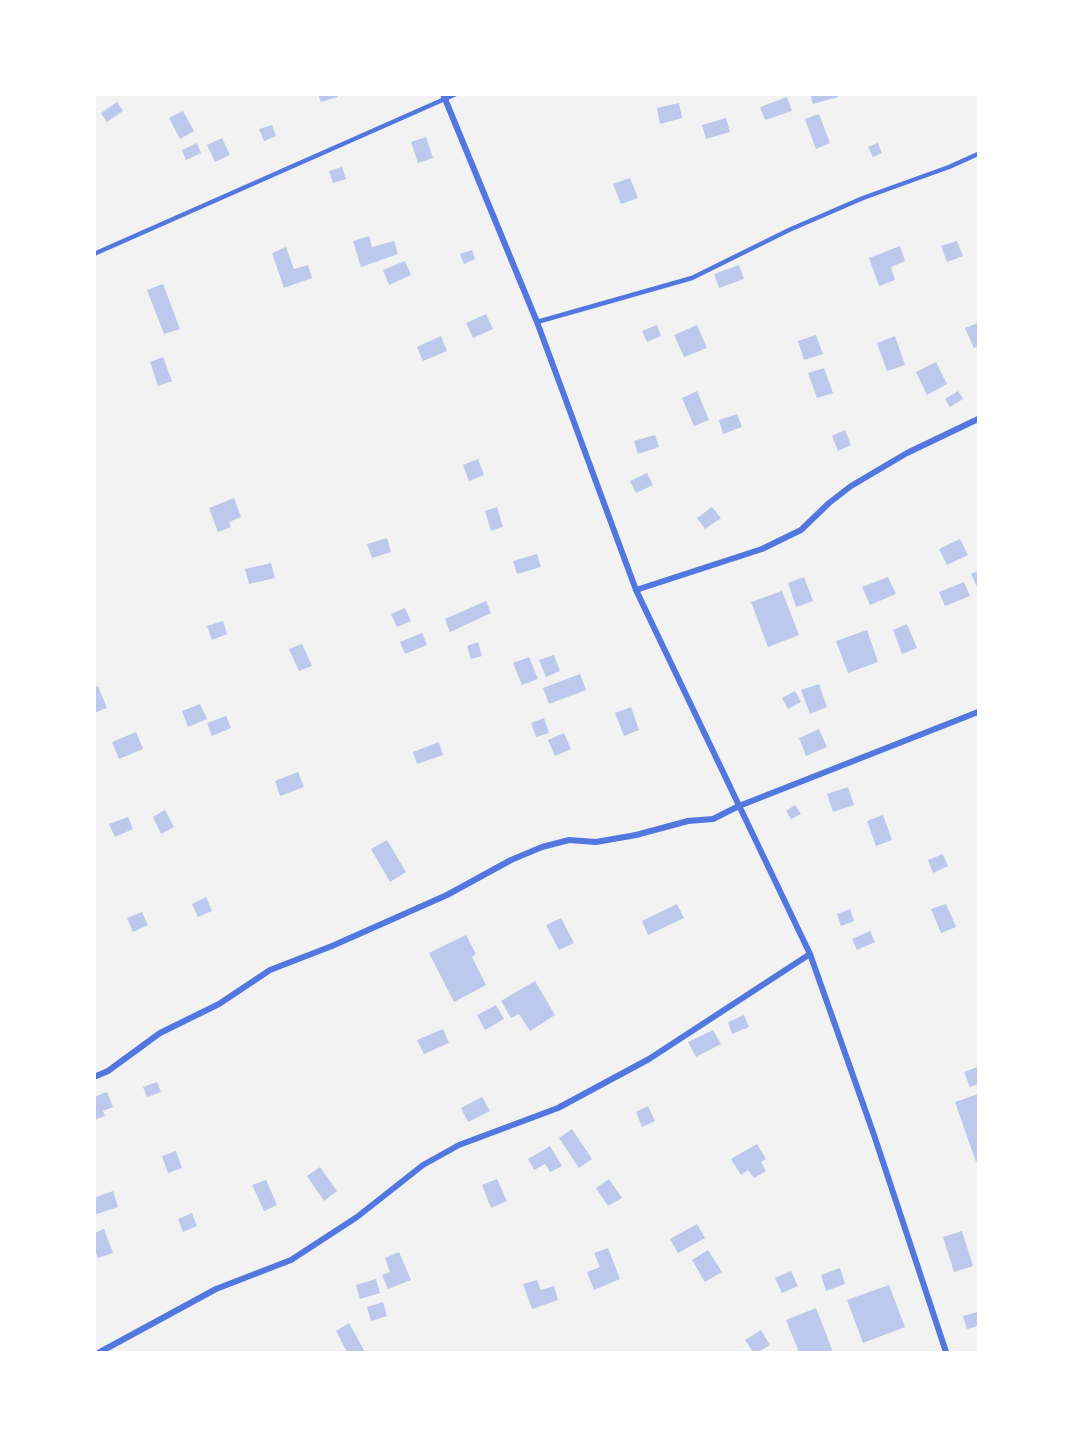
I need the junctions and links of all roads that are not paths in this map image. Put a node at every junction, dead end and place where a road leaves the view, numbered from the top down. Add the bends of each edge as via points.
1 (456, 94) edge
2 (444, 97) edge
3 (978, 153) edge
4 (94, 254) edge
5 (537, 322) junction
6 (978, 419) edge
7 (636, 590) junction
8 (978, 712) edge
9 (739, 806) junction
10 (810, 954) junction
11 (94, 1077) edge
12 (100, 1353) edge
13 (946, 1353) edge

1 - 2 lane
2 - 4 lane
2 - 5 street
3 - 5 lane via 789,230 692,278
5 - 7 street
6 - 7 street via 907,453 851,486 801,530 762,549
7 - 9 street
8 - 9 street
9 - 10 street
9 - 11 street via 713,819 596,842 569,840 542,847 447,895 270,970 219,1004 160,1033
10 - 12 street via 639,1064 558,1108 459,1145 423,1165 357,1217 291,1260 216,1289
10 - 13 street

